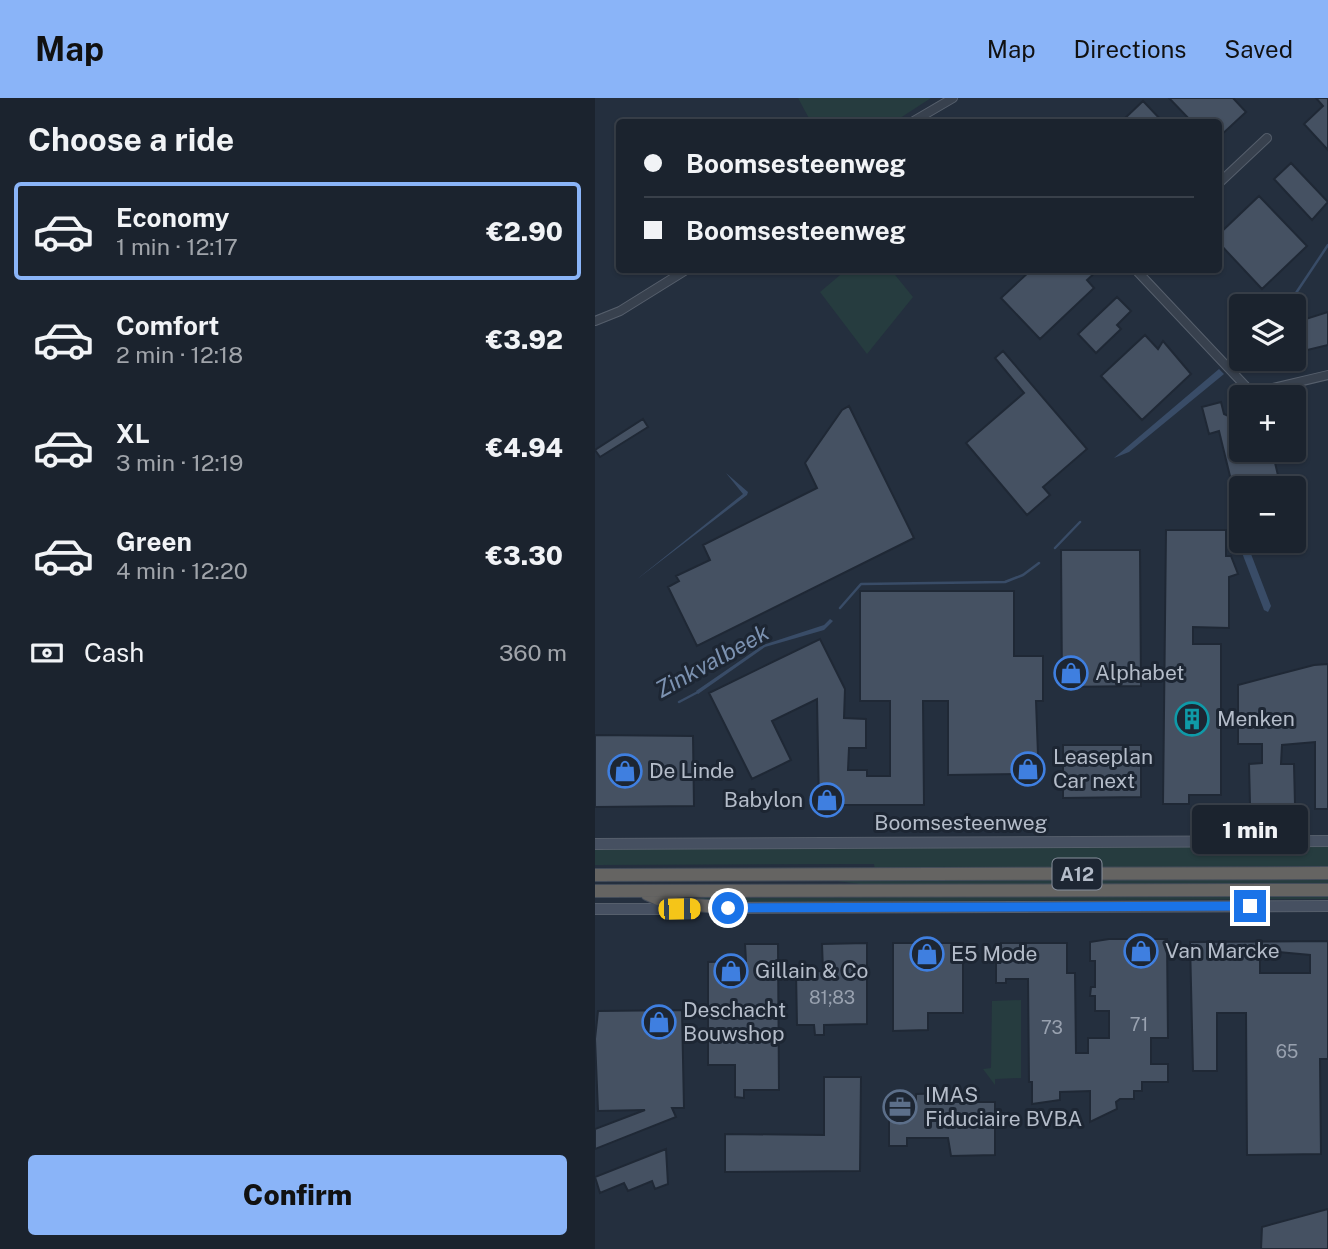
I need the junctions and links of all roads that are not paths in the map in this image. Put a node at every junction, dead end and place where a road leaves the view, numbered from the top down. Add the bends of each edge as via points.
1 (953, 98) edge
2 (917, 119) edge
3 (1267, 138) dead end
4 (1222, 180) edge
5 (680, 273) edge
6 (1139, 273) edge
7 (595, 321) edge
8 (1328, 375) edge
9 (1328, 841) edge
10 (595, 844) edge
11 (1328, 873) edge
12 (595, 875) edge
13 (1328, 890) edge
14 (595, 891) edge
15 (640, 892) junction
16 (1328, 906) edge
17 (728, 908) junction
18 (595, 909) edge

1 - 2 street
3 - 4 street
5 - 7 street via 620,311
6 - 8 street via 1252,393
9 - 10 main road, Boomsesteenweg
11 - 12 highway, A12
13 - 15 highway, A12
14 - 15 highway, A12
15 - 17 highway via 665,902
16 - 17 main road
17 - 18 main road

